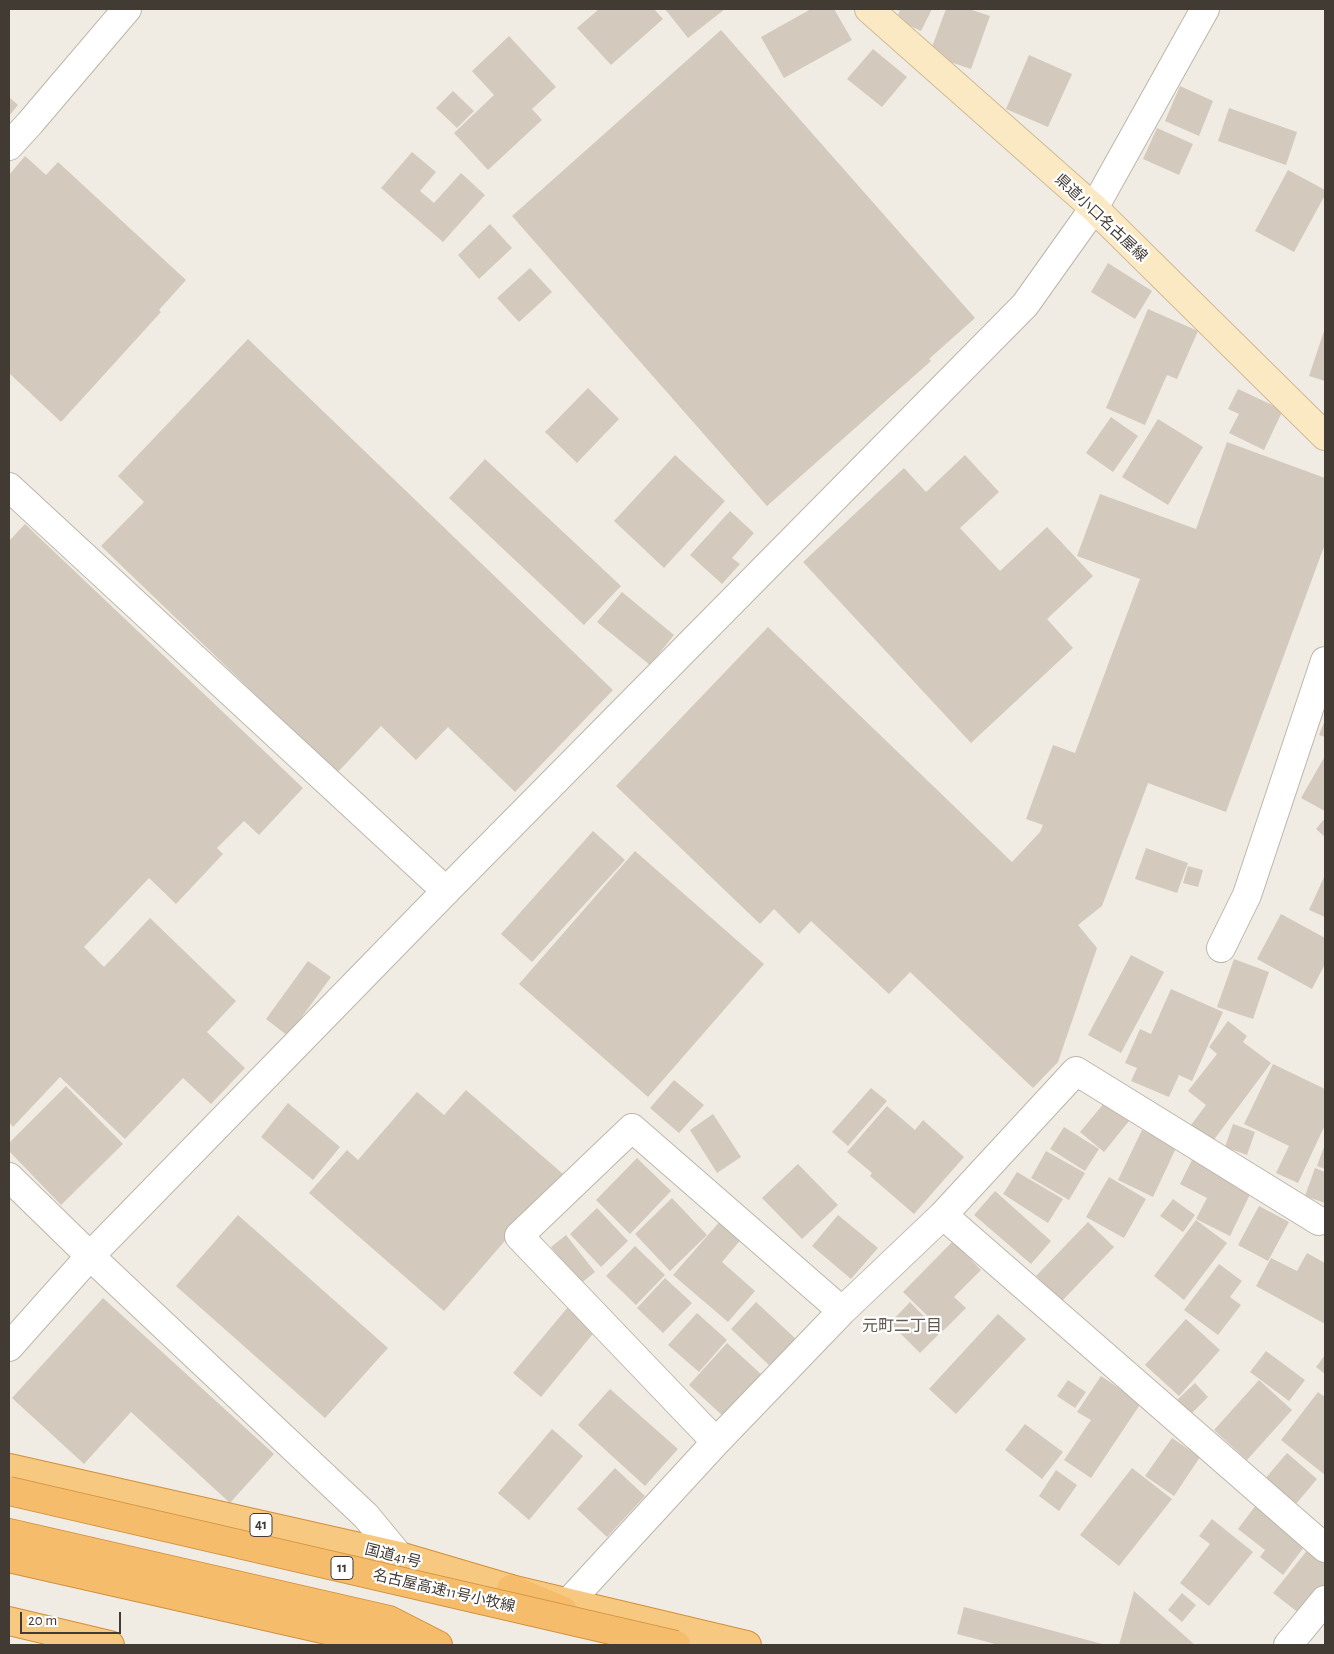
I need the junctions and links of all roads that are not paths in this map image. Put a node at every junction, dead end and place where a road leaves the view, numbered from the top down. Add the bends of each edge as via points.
1 (127, 9) edge
2 (869, 9) edge
3 (1204, 9) edge
4 (9, 146) edge
5 (1094, 208) junction
6 (1325, 436) edge
7 (9, 487) edge
8 (1325, 661) edge
9 (446, 891) junction
10 (1221, 948) dead end
11 (9, 1177) edge
12 (944, 1215) junction
13 (1319, 1221) dead end
14 (90, 1256) junction
15 (842, 1311) junction
16 (9, 1347) edge
17 (716, 1442) junction
18 (9, 1468) edge
19 (9, 1491) edge
20 (9, 1533) edge
21 (1325, 1548) edge
22 (400, 1556) junction
23 (9, 1558) edge
24 (511, 1590) junction
25 (1325, 1600) edge
26 (567, 1604) junction
27 (9, 1621) edge
28 (110, 1645) edge
29 (393, 1645) edge
30 (438, 1645) edge
31 (642, 1645) edge
32 (676, 1645) edge
33 (747, 1645) edge
34 (1288, 1645) edge

1 - 4 street
2 - 5 main road, 県道小口名古屋線
3 - 5 street
5 - 6 main road, 県道小口名古屋線
5 - 9 street via 1026,305
7 - 9 street
8 - 10 street via 1247,895
9 - 14 street
11 - 14 street
12 - 13 street via 1076,1071
12 - 15 street
12 - 21 street
14 - 16 street
14 - 22 street via 366,1516
15 - 17 street
15 - 17 street via 632,1128 519,1236
17 - 26 street
18 - 22 highway, 国道41号 / 41
19 - 32 highway, 名古屋高速11号小牧線 / 11, bridge
20 - 30 highway via 389,1620
22 - 24 highway, 国道41号 / 41
23 - 29 highway
24 - 26 highway, 国道41号 / 41
24 - 31 highway
25 - 34 street
26 - 33 highway, 国道41号 / 41
27 - 28 highway

